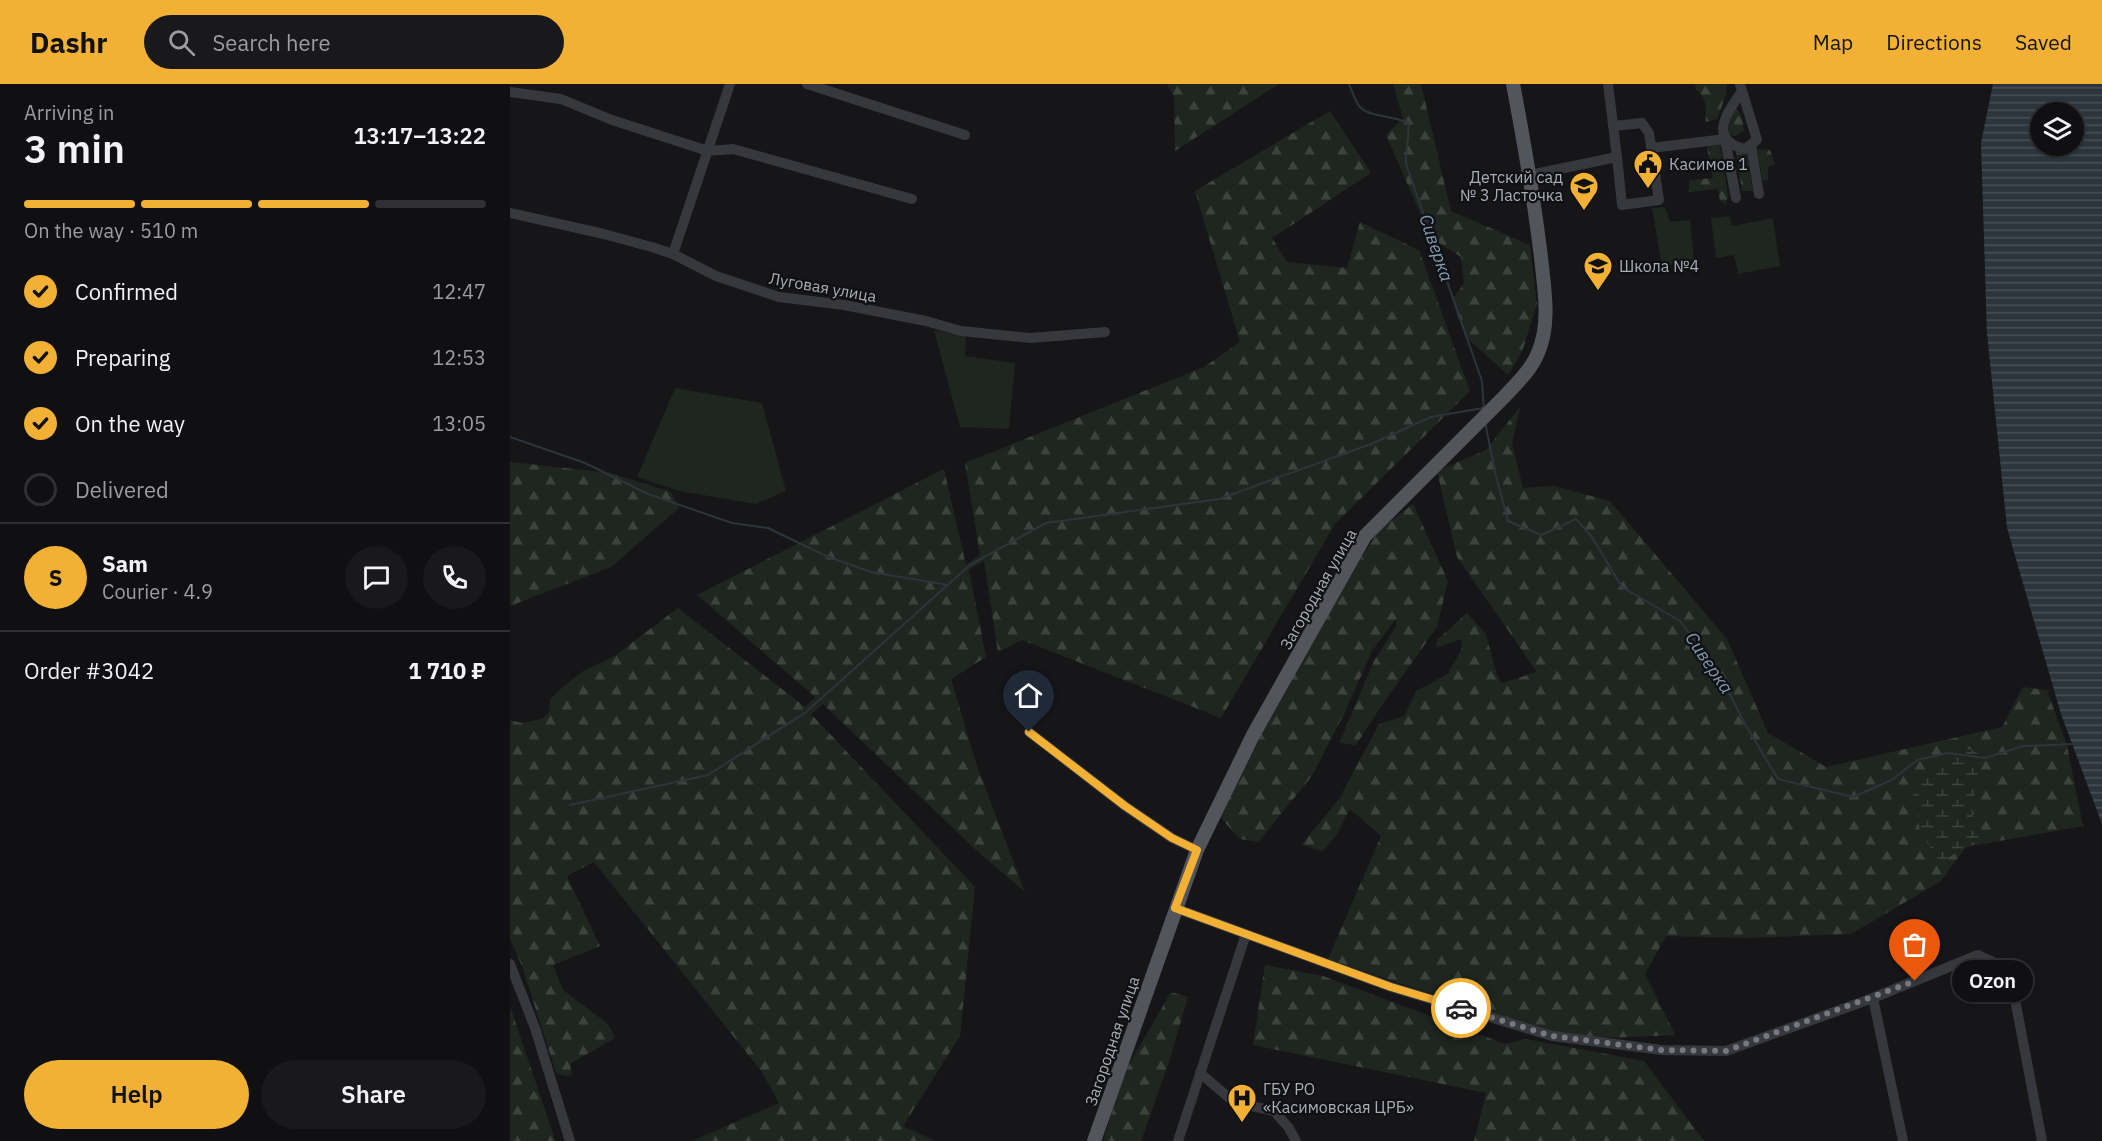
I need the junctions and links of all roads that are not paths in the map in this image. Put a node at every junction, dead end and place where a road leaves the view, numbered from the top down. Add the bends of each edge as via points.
1 (730, 84) edge
2 (807, 84) edge
3 (1513, 84) edge
4 (1608, 84) edge
5 (1741, 87) edge
6 (510, 92) edge
7 (1613, 126) junction
8 (965, 135) dead end
9 (1725, 139) junction
10 (1751, 145) junction
11 (1651, 148) junction
12 (708, 151) junction
13 (1617, 157) junction
14 (1530, 175) junction
15 (1759, 194) dead end
16 (1737, 198) dead end
17 (912, 199) dead end
18 (510, 213) edge
19 (673, 254) junction
20 (1106, 332) dead end
21 (1029, 732) dead end
22 (1197, 850) junction
23 (1175, 908) junction
24 (1246, 934) junction
25 (510, 964) edge
26 (1873, 998) junction
27 (1200, 1072) junction
28 (570, 1141) edge
29 (1094, 1141) edge
30 (1178, 1141) edge
31 (1296, 1141) edge
32 (1903, 1141) edge
33 (2042, 1141) edge

1 - 12 street
2 - 8 street
3 - 14 main road
4 - 7 street
5 - 9 street via 1723,125
5 - 10 street via 1758,140
6 - 12 street via 561,99
7 - 11 street via 1642,123
7 - 13 street
9 - 10 street via 1745,149
9 - 11 street
9 - 16 street
10 - 15 street
11 - 13 street via 1659,200 1622,205
12 - 17 street via 733,149
12 - 19 street
13 - 14 street
14 - 22 main road, Загородная улица via 1546,301 1539,352 1525,375 1365,536 1253,735
18 - 19 street, Луговая улица
19 - 20 street, Луговая улица via 716,276 779,297 844,305 961,332 1031,338
21 - 22 street via 1125,806
22 - 23 main road, Загородная улица
23 - 24 street
23 - 29 main road, Загородная улица
24 - 26 street via 1391,987 1552,1036 1662,1050 1726,1051
24 - 27 street
25 - 28 street via 535,1028
26 - 32 street
26 - 33 street via 1978,955 2004,967 2013,989
27 - 30 street
27 - 31 street via 1234,1102 1274,1111

